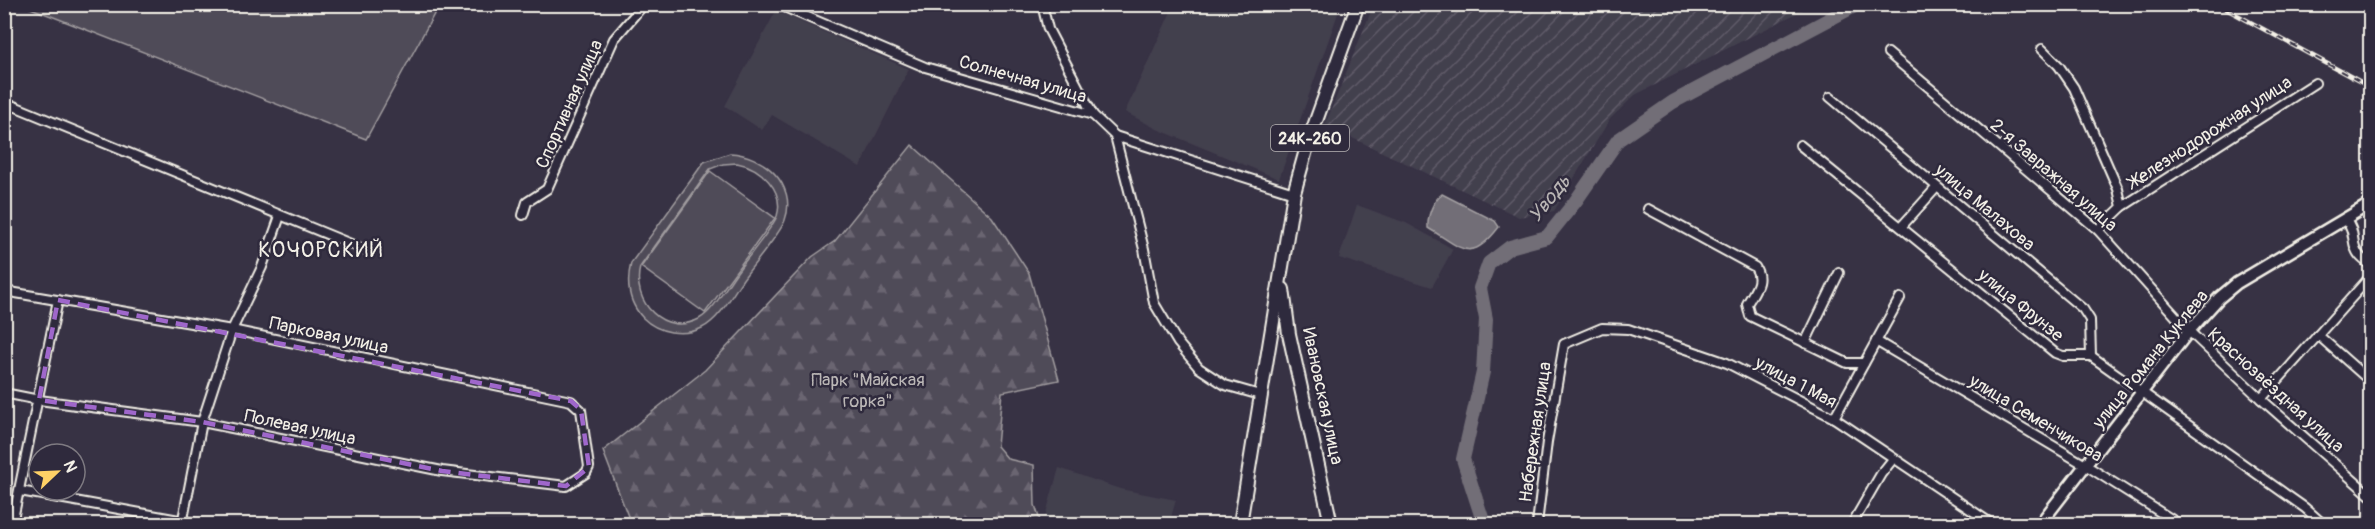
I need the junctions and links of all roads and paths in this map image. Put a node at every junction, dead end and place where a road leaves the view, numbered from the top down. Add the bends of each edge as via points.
1 (644, 4) edge
2 (777, 4) edge
3 (1358, 4) edge
4 (2320, 4) edge
5 (2329, 4) edge
6 (2367, 4) edge
7 (1042, 5) edge
8 (2370, 10) edge
9 (2042, 49) dead end
10 (1888, 53) dead end
11 (2315, 83) dead end
12 (1830, 97) dead end
13 (14, 106) dead end
14 (1093, 115) junction
15 (1115, 136) junction
16 (1800, 145) dead end
17 (1937, 187) junction
18 (1294, 193) junction
19 (2370, 204) edge
20 (2122, 207) junction
21 (1648, 208) dead end
22 (524, 215) dead end
23 (280, 216) junction
24 (2345, 218) junction
25 (1901, 227) junction
26 (2098, 230) junction
27 (368, 251) dead end
28 (2370, 265) edge
29 (1839, 273) dead end
30 (1282, 276) junction
31 (2370, 277) edge
32 (4, 291) edge
33 (1900, 298) dead end
34 (58, 300) junction
35 (232, 330) junction
36 (2189, 331) junction
37 (2318, 336) junction
38 (1876, 341) junction
39 (1805, 343) junction
40 (1564, 344) joint
41 (1268, 352) junction
42 (1295, 356) junction
43 (2091, 356) junction
44 (1864, 363) junction
45 (2370, 381) edge
46 (4, 393) edge
47 (2142, 393) junction
48 (1260, 395) junction
49 (2261, 399) junction
50 (39, 400) junction
51 (1834, 418) junction
52 (202, 422) junction
53 (1893, 459) junction
54 (2087, 466) junction
55 (586, 473) joint
56 (20, 491) junction
57 (2370, 495) edge
58 (182, 523) edge
59 (12, 525) edge
60 (201, 525) edge
61 (1240, 525) edge
62 (1331, 525) edge
63 (1537, 525) edge
64 (1852, 525) edge
65 (1992, 525) edge
66 (2040, 525) edge
67 (2179, 525) edge
68 (2323, 525) edge

1 - 22 street, Спортивная улица via 614,39 547,189 527,202
2 - 14 street, Солнечная улица via 925,67
3 - 18 main road, Ивановская улица / 24К-260 via 1308,142
4 - 5 street
6 - 8 street
7 - 14 street via 1048,29
9 - 20 street via 2074,88 2118,189
10 - 26 street, 2-я Завражная улица
11 - 20 street, Железнодорожная улица
12 - 17 street, улица Малахова
13 - 23 street
14 - 15 street, Солнечная улица
15 - 18 street, Солнечная улица
15 - 48 street via 1154,303 1199,368 1225,385
16 - 25 street, улица Фрунзе
17 - 25 street
17 - 43 street, улица Малахова via 2083,309 2090,320
18 - 30 main road, Ивановская улица / 24К-260
19 - 24 street, улица Романа Куклева
20 - 26 street, Железнодорожная улица
21 - 39 street via 1755,267 1760,274 1747,304 1750,316
23 - 27 street
23 - 35 street via 262,267
24 - 28 street via 2354,232 2358,254
24 - 36 street, улица Романа Куклева via 2237,283
25 - 43 street, улица Фрунзе via 2055,353
26 - 36 street, 2-я Завражная улица
29 - 39 street
30 - 41 main road, Ивановская улица
30 - 42 main road, Ивановская улица / 24К-260
31 - 37 street
32 - 34 street, Парковая улица
33 - 38 street
34 - 35 street, Парковая улица
34 - 50 street
35 - 52 street
35 - 55 street, Парковая улица via 570,400 581,410 589,467
36 - 47 street, улица Романа Куклева
36 - 49 street, Краснозвёздная улица
37 - 45 street
37 - 49 street
38 - 44 street
38 - 54 street, улица Семенчикова
39 - 44 street via 1847,363
40 - 51 street, улица 1 Мая via 1602,328 1629,329 1727,363
40 - 63 street, Набережная улица
41 - 42 main road via 1279,347
41 - 48 main road, Ивановская улица
42 - 62 main road, Ивановская улица / 24К-260
43 - 47 street
44 - 51 street
46 - 50 street, Полевая улица
47 - 54 street, улица Романа Куклева
47 - 68 street via 2305,508
48 - 61 main road, Ивановская улица
49 - 57 street, Краснозвёздная улица
50 - 52 street, Полевая улица
50 - 56 street
51 - 53 street, улица 1 Мая
52 - 55 street, Полевая улица via 442,471 566,486
52 - 58 street
53 - 64 street
53 - 65 street, улица 1 Мая
54 - 66 street, улица Романа Куклева
54 - 67 street, улица Семенчикова
56 - 58 street
56 - 59 street
58 - 60 street

